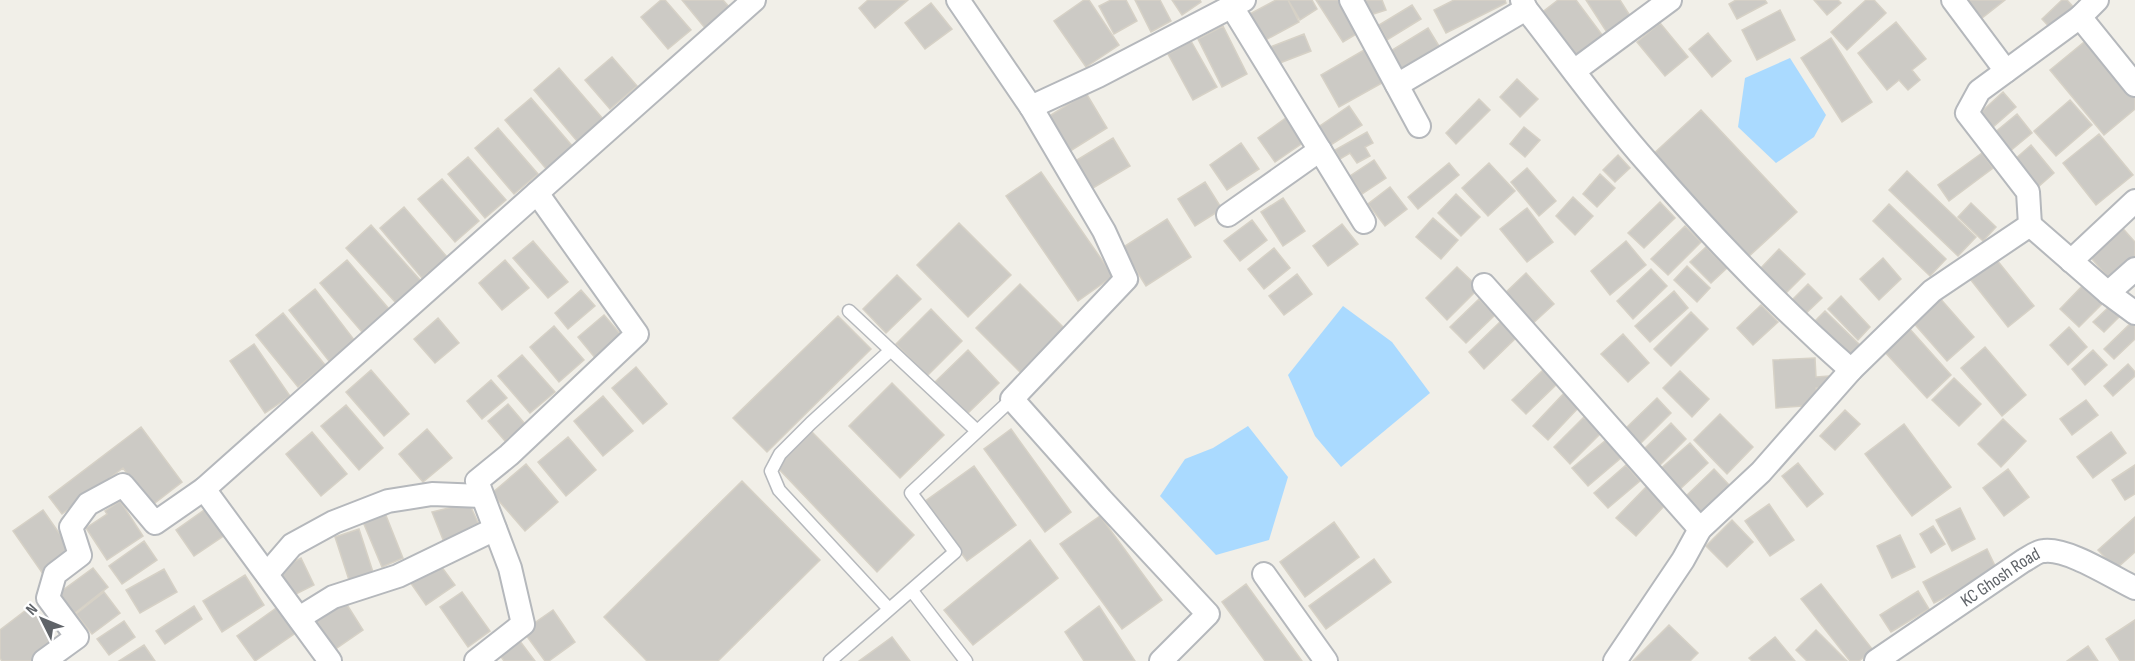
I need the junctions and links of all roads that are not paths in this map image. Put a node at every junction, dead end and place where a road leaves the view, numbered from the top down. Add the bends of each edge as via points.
1 (754, 0) edge
2 (958, 0) edge
3 (1351, 0) edge
4 (1670, 0) edge
5 (1953, 0) edge
6 (2097, 0) edge
7 (1238, 3) edge
8 (1524, 4) edge
9 (2080, 17) junction
10 (1574, 70) junction
11 (2006, 71) junction
12 (1397, 85) junction
13 (2135, 85) edge
14 (1031, 107) junction
15 (1419, 126) dead end
16 (1320, 150) junction
17 (537, 193) junction
18 (2135, 201) edge
19 (1228, 215) dead end
20 (1364, 222) dead end
21 (2030, 225) junction
22 (2071, 261) junction
23 (2135, 269) edge
24 (1484, 285) dead end
25 (2108, 293) junction
26 (849, 311) dead end
27 (2135, 313) edge
28 (891, 350) junction
29 (1851, 370) junction
30 (1012, 399) junction
31 (977, 431) junction
32 (204, 489) junction
33 (482, 496) junction
34 (1700, 529) junction
35 (495, 530) junction
36 (267, 574) junction
37 (1264, 574) dead end
38 (2135, 588) edge
39 (912, 591) junction
40 (889, 609) junction
41 (299, 618) junction
42 (1882, 659) edge
43 (44, 661) edge
44 (330, 661) edge
45 (476, 661) edge
46 (830, 661) edge
47 (966, 661) edge
48 (1161, 661) edge
49 (1326, 661) edge
50 (1615, 661) edge

1 - 17 street
2 - 14 street
3 - 12 street
4 - 10 street
5 - 11 street
6 - 9 street
7 - 14 street
7 - 16 street
8 - 10 street
8 - 12 street
9 - 11 street
9 - 13 street
10 - 29 street via 1645,161 1753,279
11 - 21 street via 1979,91 1967,113 2028,192
12 - 15 street
14 - 30 street via 1104,231 1126,279
16 - 19 street
16 - 20 street
17 - 32 street
17 - 33 street via 638,334 477,481
18 - 22 street
21 - 22 street
21 - 29 street via 1932,291
22 - 25 street
23 - 25 street
24 - 34 street
25 - 27 street
26 - 28 lane
28 - 31 lane
28 - 40 lane via 780,454 771,471 779,490
29 - 34 street via 1761,472
30 - 31 lane
30 - 48 street via 1208,614
31 - 39 lane via 911,493 955,552
32 - 36 street
32 - 43 street via 155,523 123,485 88,504 71,527 80,555 55,574 48,598 76,637
33 - 35 street
33 - 36 street via 432,494 388,501 334,522 292,545
34 - 50 street
35 - 41 street via 398,576 333,597
35 - 45 street via 510,568 523,624
36 - 41 street
37 - 49 street
38 - 42 street, KC Ghosh Road via 2070,554 2043,550
39 - 40 lane
39 - 47 lane
40 - 46 lane
41 - 44 street

